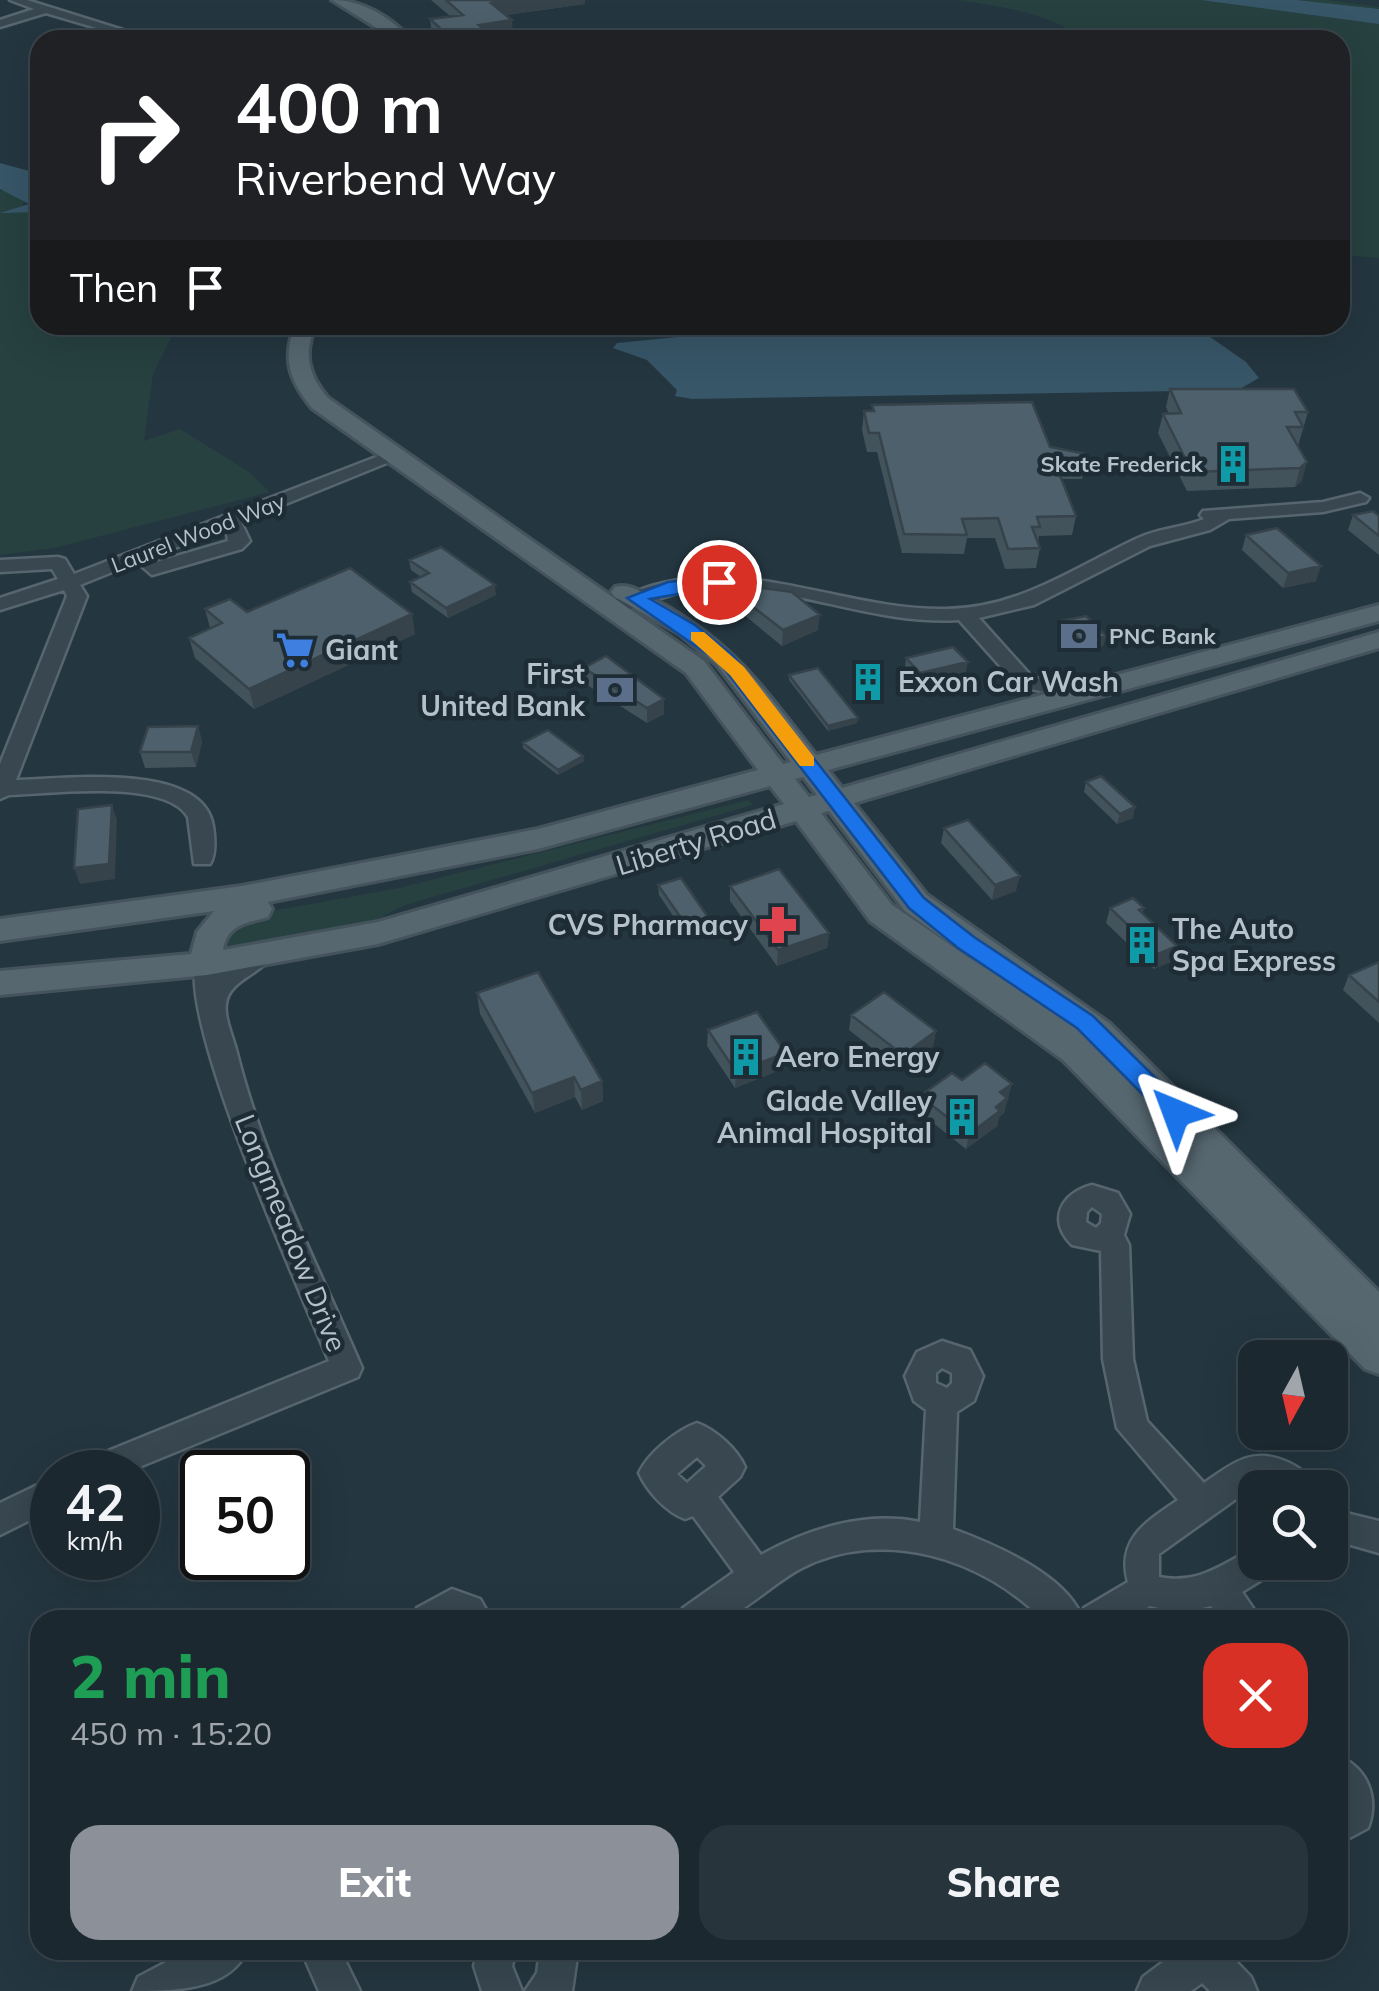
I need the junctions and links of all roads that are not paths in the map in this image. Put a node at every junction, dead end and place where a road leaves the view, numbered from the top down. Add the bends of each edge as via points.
1 (15, 0) edge
2 (339, 0) edge
3 (46, 9) junction
4 (0, 24) edge
5 (116, 30) edge
6 (392, 30) edge
7 (303, 335) edge
8 (400, 460) junction
9 (1360, 498) dead end
10 (0, 566) edge
11 (72, 581) junction
12 (625, 603) junction
13 (0, 604) edge
14 (1379, 613) edge
15 (965, 614) junction
16 (1379, 640) edge
17 (1081, 694) junction
18 (812, 768) junction
19 (779, 777) junction
20 (0, 789) edge
21 (836, 800) junction
22 (803, 810) junction
23 (202, 859) dead end
24 (310, 885) junction
25 (0, 930) edge
26 (260, 956) junction
27 (206, 964) junction
28 (0, 983) edge
29 (211, 1006) junction
30 (1109, 1236) dead end
31 (1379, 1317) edge
32 (1379, 1358) edge
33 (942, 1400) dead end
34 (146, 1450) edge
35 (1238, 1478) edge
36 (697, 1496) dead end
37 (1200, 1501) junction
38 (30, 1504) edge
39 (0, 1520) edge
40 (1348, 1529) edge
41 (1379, 1537) edge
42 (936, 1539) junction
43 (756, 1575) junction
44 (1238, 1576) edge
45 (1218, 1588) junction
46 (1147, 1589) junction
47 (709, 1610) edge
48 (1055, 1610) edge
49 (1112, 1610) edge
50 (1236, 1610) edge
51 (1348, 1783) edge
52 (1348, 1820) edge
53 (209, 1960) edge
54 (325, 1960) edge
55 (558, 1960) edge
56 (1193, 1960) edge
57 (1206, 1960) edge
58 (152, 1991) edge
59 (340, 1991) edge
60 (545, 1991) edge
61 (1157, 1991) edge
62 (1237, 1991) edge

1 - 3 street
2 - 6 main road
3 - 4 street
3 - 5 street
7 - 8 main road via 296,361 309,391
8 - 11 street, Laurel Wood Way via 232,521 242,541 235,545 152,569 141,555
8 - 12 main road via 419,465
9 - 15 street via 1221,516 1174,529 1026,604
10 - 11 street via 53,562
11 - 13 street, Laurel Wood Way
11 - 20 street via 77,604
12 - 15 street via 676,586 731,582 897,613
12 - 18 main road via 689,629 726,660
12 - 19 main road via 701,674
14 - 17 main road, Liberty Road
15 - 17 street via 1024,682
16 - 21 main road, Liberty Road
17 - 18 main road, Liberty Road
18 - 19 main road, Liberty Road
18 - 21 main road
19 - 22 main road
19 - 24 main road, Liberty Road via 538,839
20 - 23 street via 166,790 198,814
21 - 22 main road, Liberty Road
21 - 31 main road via 916,903 1097,1032
22 - 26 main road, Liberty Road via 446,916
22 - 32 main road via 881,913 1086,1061
24 - 25 main road, Liberty Road
24 - 27 main road via 279,904 223,918 207,935
26 - 27 main road, Liberty Road
26 - 29 street via 223,983
27 - 28 main road, Liberty Road
27 - 29 street, Longmeadow Drive
29 - 34 street, Longmeadow Drive via 244,1122 347,1368
30 - 37 street via 1115,1246 1118,1359 1133,1428
33 - 42 street
35 - 37 street
36 - 43 street
37 - 46 street via 1142,1547
38 - 39 street
40 - 41 street
42 - 43 street via 836,1540
42 - 48 street via 1020,1577
43 - 47 street
44 - 45 street
45 - 46 street via 1186,1598
45 - 50 street
46 - 49 street
51 - 52 street via 1357,1801
53 - 58 street
54 - 59 street
55 - 60 street via 556,1983
56 - 61 street
57 - 62 street

